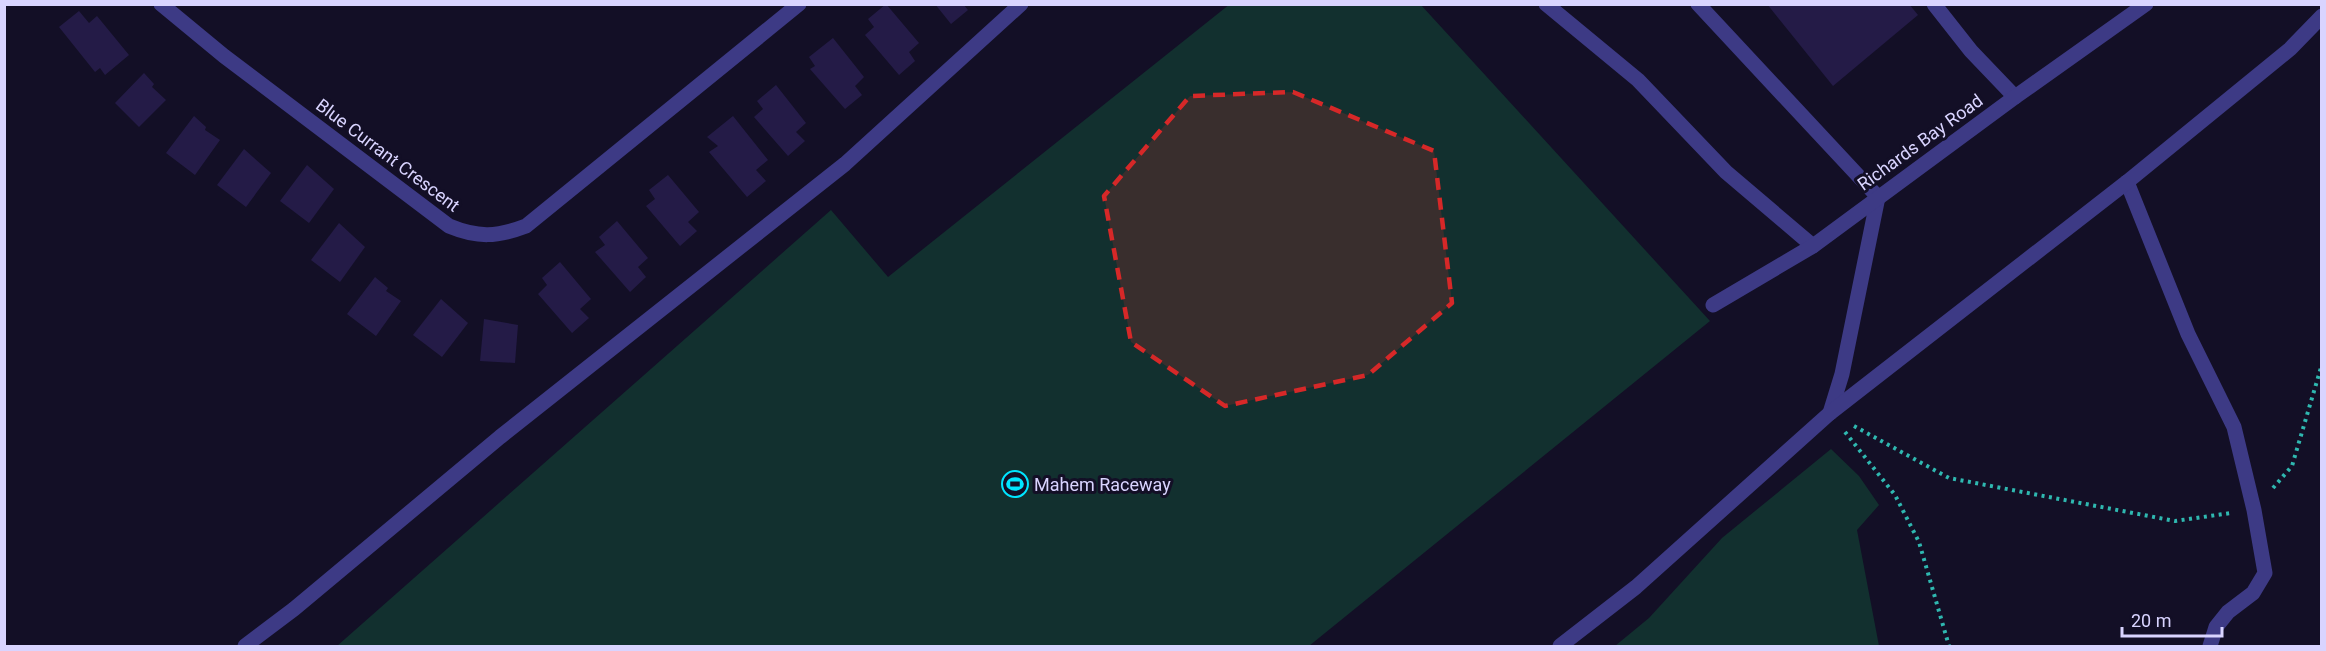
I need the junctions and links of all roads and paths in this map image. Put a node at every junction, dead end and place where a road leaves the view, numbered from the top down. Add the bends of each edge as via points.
1 (161, 4) edge
2 (800, 4) edge
3 (1021, 4) edge
4 (1546, 4) edge
5 (1698, 4) edge
6 (1934, 4) edge
7 (2146, 4) edge
8 (2322, 16) edge
9 (2015, 97) junction
10 (2127, 182) junction
11 (1878, 197) junction
12 (1813, 246) junction
13 (1713, 305) dead end
14 (2322, 364) edge
15 (1830, 413) junction
16 (2254, 510) junction
17 (245, 646) edge
18 (1560, 646) edge
19 (1949, 646) edge
20 (2210, 646) edge

1 - 2 street, Blue Currant Crescent via 449,226 493,236 526,225
3 - 17 street via 845,164 500,437
4 - 12 street via 1638,80 1726,172
5 - 11 street
6 - 9 street
7 - 9 street, Richards Bay Road
8 - 10 street via 2290,50
9 - 11 street, Richards Bay Road
10 - 15 street
10 - 16 street via 2188,334 2234,427
11 - 12 street, Richards Bay Road
11 - 15 street via 1842,374
12 - 13 street, Richards Bay Road
14 - 16 path via 2292,466
15 - 16 path via 1949,478 2175,521
15 - 18 street via 1636,587
15 - 19 path via 1895,495 1919,542
16 - 20 street via 2265,573 2253,593 2216,627

